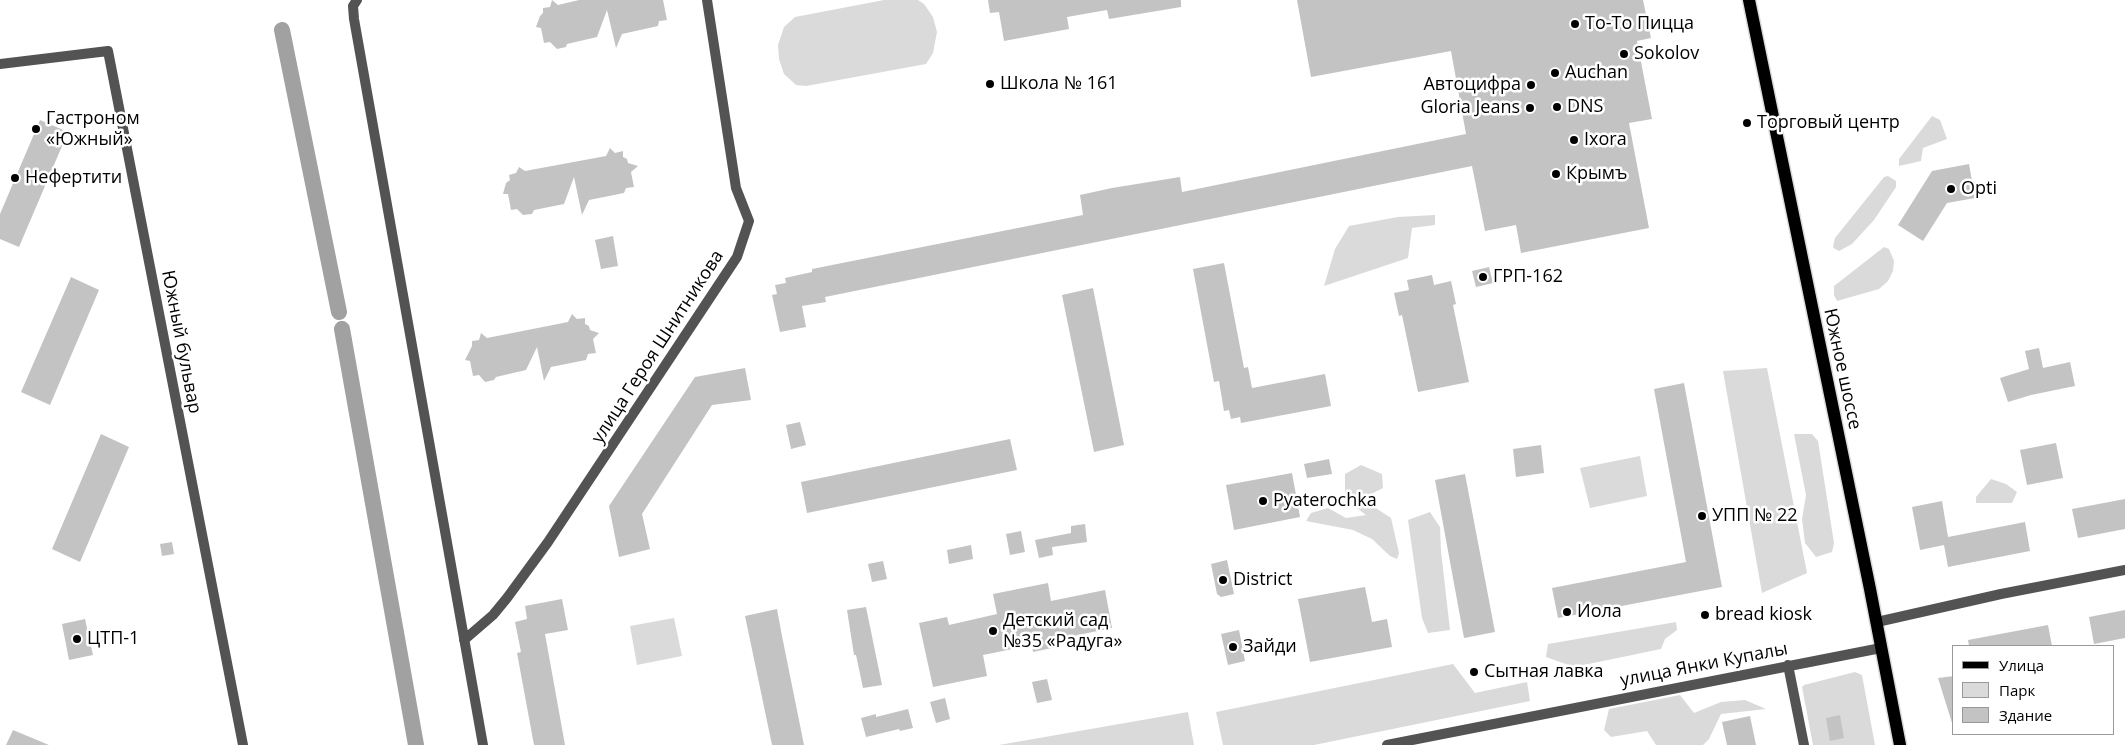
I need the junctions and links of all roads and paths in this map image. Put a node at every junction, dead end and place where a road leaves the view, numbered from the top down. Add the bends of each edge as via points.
1 (356, 0) edge
2 (707, 0) edge
3 (1749, 0) edge
4 (0, 64) edge
5 (2125, 570) edge
6 (1877, 622) junction
7 (464, 640) junction
8 (1881, 648) junction
9 (1788, 665) junction
10 (243, 745) edge
11 (483, 745) edge
12 (1387, 745) edge
13 (1804, 745) edge
14 (1900, 745) edge

1 - 7 street via 354,19
2 - 7 street, улица Героя Шнитникова via 736,188 749,221 737,257 548,542 498,609
3 - 6 main road, Южное шоссе
4 - 10 street, Южный бульвар via 108,51
5 - 6 street
6 - 8 main road, Южное шоссе
7 - 11 street
8 - 9 street, улица Янки Купалы
8 - 14 main road, Южное шоссе
9 - 12 street, улица Янки Купалы
9 - 13 street

